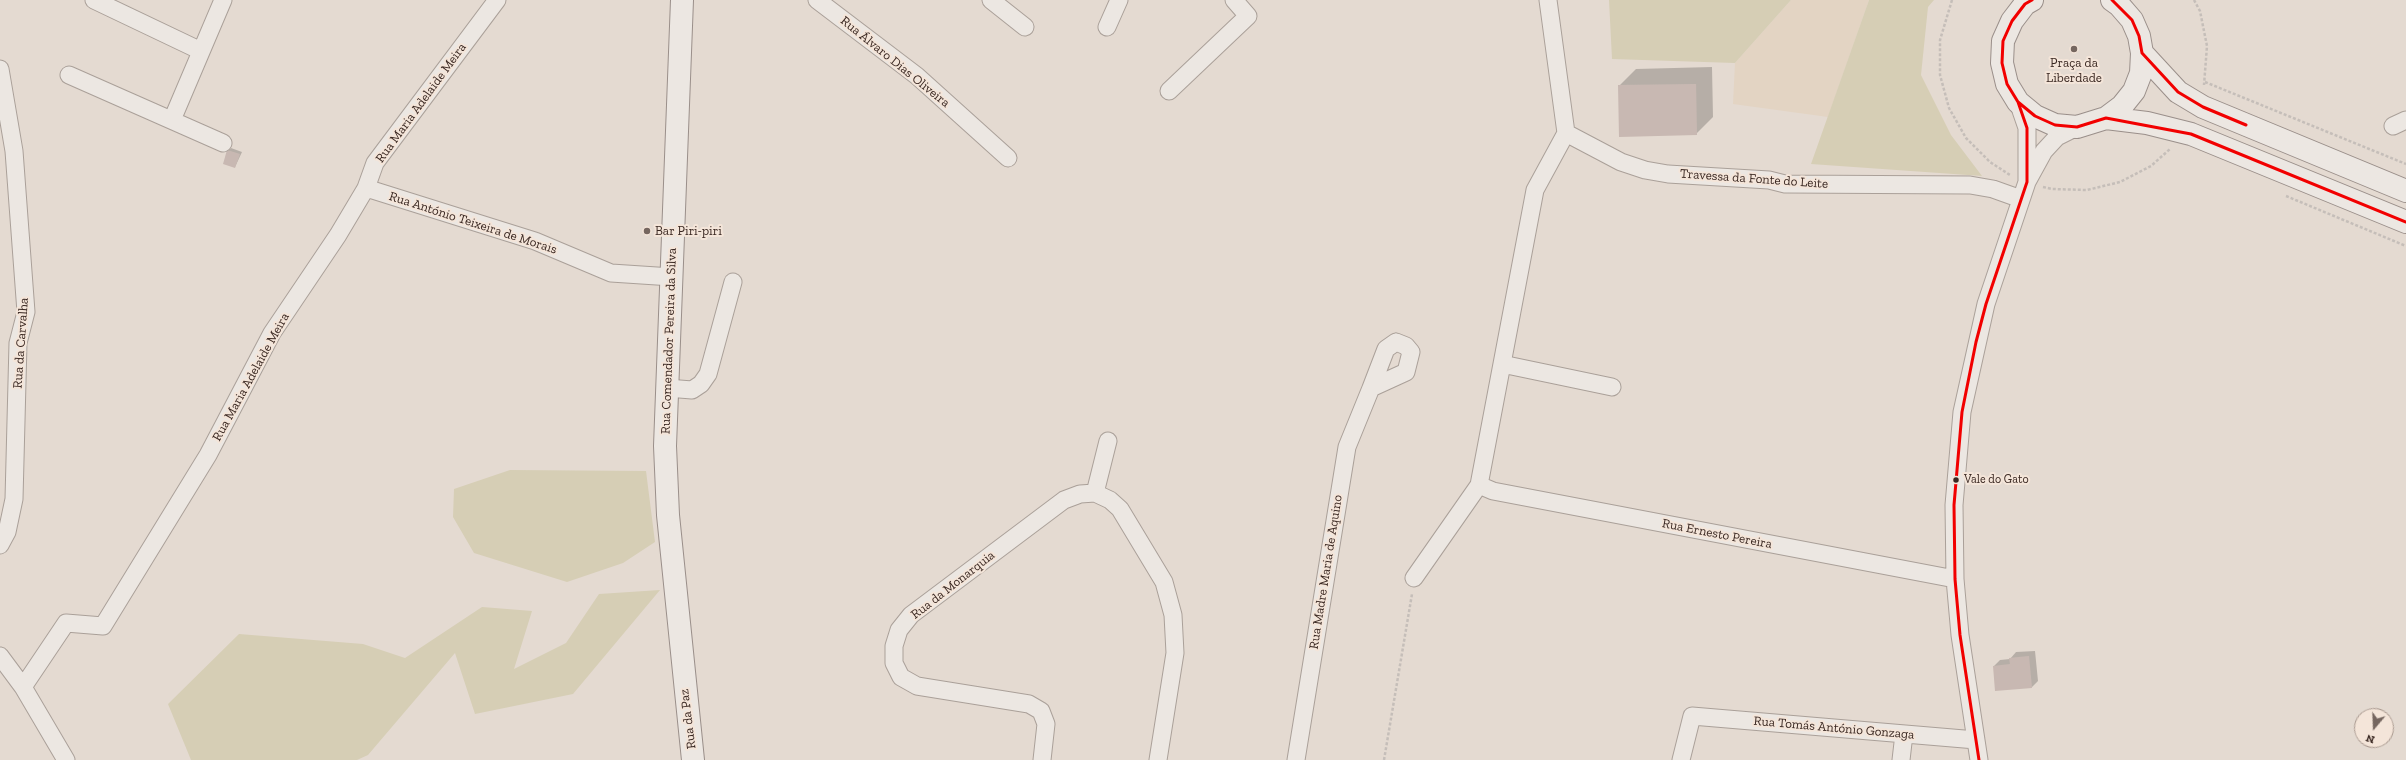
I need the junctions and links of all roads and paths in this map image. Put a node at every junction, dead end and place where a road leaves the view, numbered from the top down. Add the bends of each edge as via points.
1 (94, 0) edge
2 (223, 0) edge
3 (497, 0) edge
4 (682, 0) edge
5 (817, 0) edge
6 (991, 0) edge
7 (1119, 0) edge
8 (1234, 0) edge
9 (1548, 0) edge
10 (1952, 0) edge
11 (2032, 0) edge
12 (2112, 0) edge
13 (2133, 10) edge
14 (1025, 27) dead end
15 (1107, 27) dead end
16 (201, 51) junction
17 (2142, 53) junction
18 (0, 69) edge
19 (69, 74) dead end
20 (2205, 82) dead end
21 (1169, 91) dead end
22 (2018, 102) junction
23 (2106, 118) junction
24 (172, 120) junction
25 (2077, 127) junction
26 (1566, 133) junction
27 (223, 143) dead end
28 (2171, 149) dead end
29 (2178, 152) dead end
30 (1008, 158) dead end
31 (2406, 164) edge
32 (2027, 182) junction
33 (366, 188) junction
34 (2052, 189) dead end
35 (2406, 191) edge
36 (2285, 196) dead end
37 (2021, 200) junction
38 (2406, 222) edge
39 (2406, 246) edge
40 (672, 277) junction
41 (733, 282) dead end
42 (1502, 364) junction
43 (1612, 387) dead end
44 (667, 388) junction
45 (1371, 388) dead end
46 (1108, 441) dead end
47 (1480, 485) junction
48 (1095, 493) junction
49 (0, 545) edge
50 (1414, 578) joint
51 (1955, 580) junction
52 (0, 656) edge
53 (683, 678) joint
54 (23, 687) junction
55 (1904, 734) junction
56 (1976, 740) junction
57 (66, 760) edge
58 (693, 760) edge
59 (1042, 760) edge
60 (1158, 760) edge
61 (1296, 760) edge
62 (1384, 760) edge
63 (1681, 760) edge
64 (1901, 760) edge
65 (1979, 760) edge

1 - 16 street
2 - 16 street
3 - 33 street, Rua Maria Adelaide Meira via 375,163
4 - 40 street, Rua Comendador Pereira da Silva
5 - 30 street, Rua Álvaro Dias Oliveira via 917,76
6 - 14 street
7 - 15 street
8 - 21 street via 1248,16
9 - 26 street
10 - 32 path via 1940,40 1940,75 1949,108 1966,138 1990,162
11 - 22 street via 2025,4 2012,21 2004,41 2002,62 2007,84
12 - 13 street
13 - 17 street
16 - 24 street
17 - 23 street via 2141,73 2134,91 2122,106
17 - 35 street via 2178,92 2203,107
18 - 49 street, Rua da Carvalha via 14,151 26,312 18,343 14,499 7,532
19 - 24 street
20 - 31 path
22 - 25 street via 2035,116 2055,125
22 - 32 street via 2027,128
23 - 25 street
23 - 38 street via 2147,123 2191,134
24 - 27 street
25 - 32 street via 2057,137 2044,151
26 - 37 street, Travessa da Fonte do Leite via 1621,162 1668,174 1770,180 1785,184 1970,186 1993,189
26 - 42 street via 1535,190
28 - 29 path
32 - 34 path
32 - 37 street
33 - 40 street, Rua António Teixeira de Morais via 535,241 611,273
33 - 54 street, Rua Maria Adelaide Meira via 338,236 272,333 208,455 103,626 66,623
36 - 39 path
37 - 51 street via 1986,304 1962,412 1954,505
40 - 44 street, Rua Comendador Pereira da Silva
41 - 44 street via 708,374 701,384 692,390
42 - 43 street
42 - 47 street
44 - 53 street, Rua Comendador Pereira da Silva via 665,446 668,515
45 - 61 street, Rua Madre Maria de Aquino via 1347,447
46 - 48 street
47 - 50 street
47 - 51 street, Rua Ernesto Pereira via 1493,490
48 - 59 street, Rua da Monarquia via 1080,494 1064,500 911,615 899,630 894,646 894,662 901,677 917,686 1029,704 1041,711 1046,724
48 - 60 street via 1120,509 1164,582 1173,615 1175,653
50 - 62 path
51 - 56 street via 1960,635
52 - 54 street
53 - 58 street, Rua da Paz
54 - 57 street
55 - 56 street, Rua Tomás António Gonzaga
55 - 63 street, Rua Tomás António Gonzaga via 1692,716
55 - 64 street
56 - 65 street

